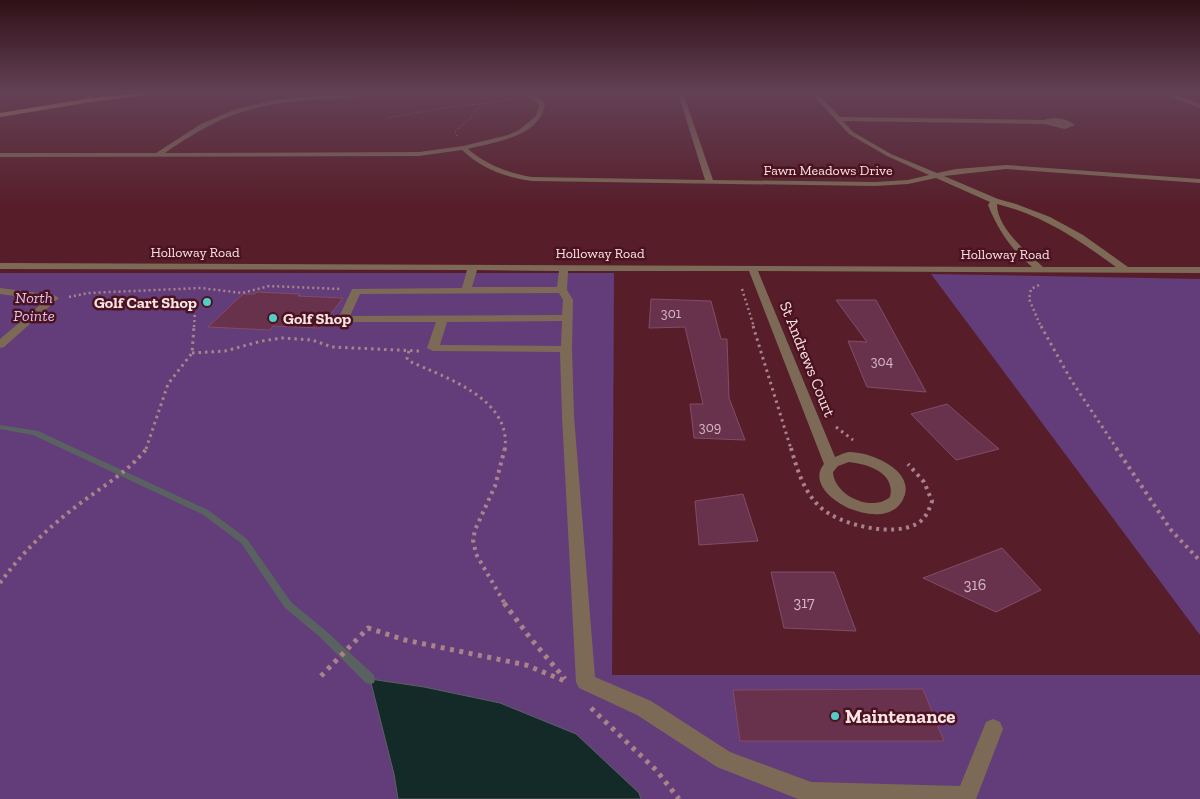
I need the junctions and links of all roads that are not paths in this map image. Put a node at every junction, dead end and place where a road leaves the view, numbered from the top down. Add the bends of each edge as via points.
1 (196, 130) edge
2 (522, 130) edge
3 (693, 130) edge
4 (849, 130) edge
5 (463, 148) junction
6 (0, 155) edge
7 (157, 155) junction
8 (937, 175) junction
9 (1200, 181) edge
10 (710, 183) junction
11 (995, 201) junction
12 (0, 266) edge
13 (473, 267) junction
14 (564, 267) junction
15 (752, 268) junction
16 (1039, 268) junction
17 (1125, 269) junction
18 (1200, 270) edge
19 (466, 290) junction
20 (562, 290) junction
21 (0, 291) edge
22 (443, 318) junction
23 (567, 318) junction
24 (0, 345) edge
25 (566, 349) junction
26 (831, 464) junction
27 (993, 729) dead end

1 - 7 street
2 - 5 street
3 - 10 street
4 - 8 street via 889,155
5 - 7 street via 399,155
5 - 10 street, Fawn Meadows Drive via 486,167 513,177
6 - 7 street
8 - 9 street, Fawn Meadows Drive via 1006,167
8 - 10 street, Fawn Meadows Drive via 894,183
8 - 11 street
11 - 16 street via 992,205 1002,230 1016,248
11 - 17 street via 1040,215 1083,238
12 - 13 street, Holloway Road
13 - 14 street, Holloway Road
13 - 19 street
14 - 15 street, Holloway Road
14 - 20 street
15 - 16 street, Holloway Road
15 - 26 street, St Andrews Court
16 - 17 street, Holloway Road
17 - 18 street, Holloway Road
19 - 20 street
19 - 22 street via 356,291 343,319
20 - 23 street via 568,300
21 - 24 street via 54,298
22 - 23 street
22 - 25 street via 433,348
23 - 25 street
25 - 27 street via 579,685 644,708 724,760 812,793 966,797
26 - 26 street, St Andrews Court via 826,470 829,487 846,502 871,509 883,508 898,498 897,482 882,466 860,458 838,459

